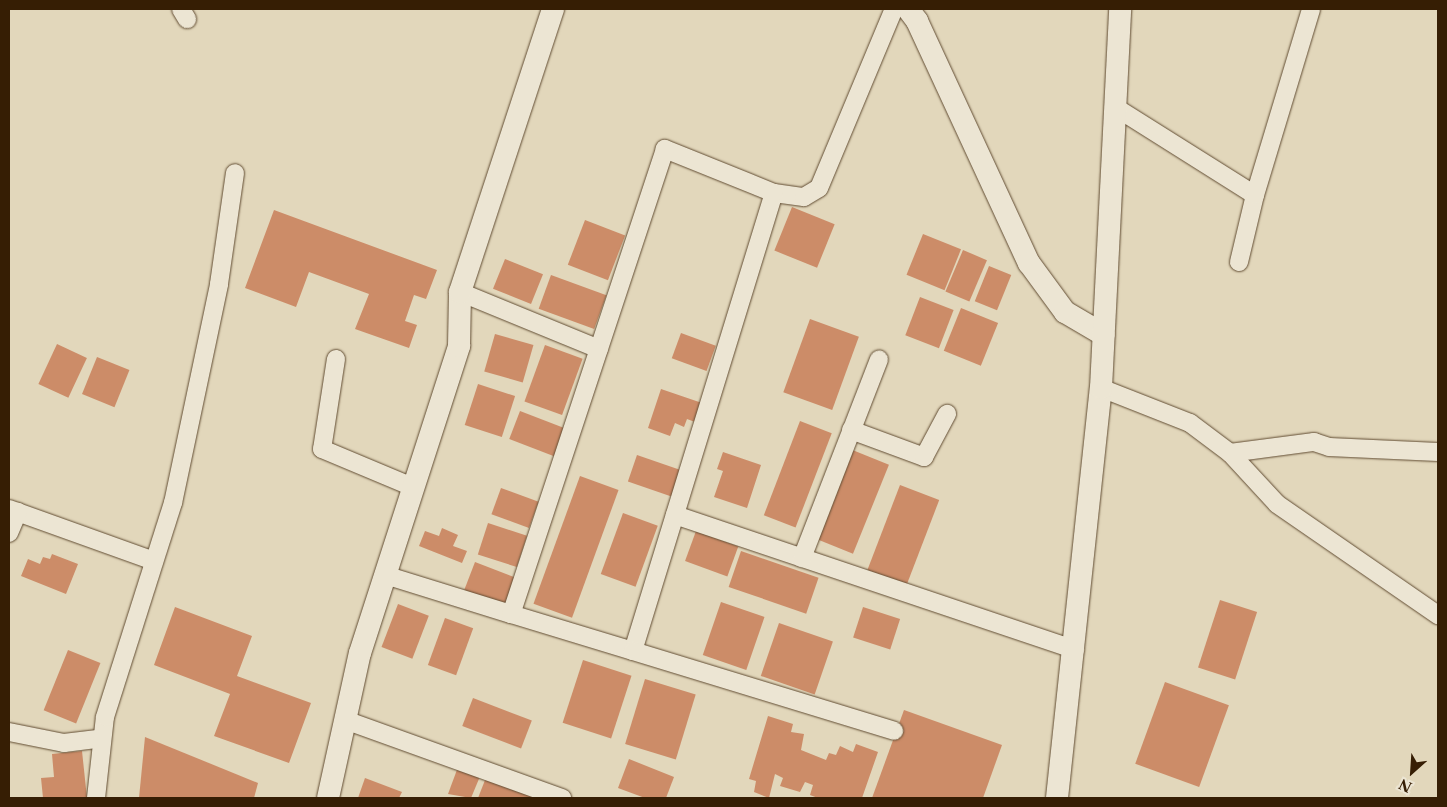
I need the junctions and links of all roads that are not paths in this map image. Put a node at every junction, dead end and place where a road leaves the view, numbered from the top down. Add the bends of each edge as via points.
1 (553, 9) edge
2 (894, 9) edge
3 (908, 9) edge
4 (1120, 9) edge
5 (1311, 9) edge
6 (1115, 107) junction
7 (235, 174) dead end
8 (774, 193) junction
9 (1255, 195) junction
10 (1239, 262) dead end
11 (460, 292) junction
12 (1104, 336) junction
13 (599, 349) junction
14 (336, 359) dead end
15 (880, 359) dead end
16 (1101, 388) junction
17 (947, 414) dead end
18 (851, 430) junction
19 (1438, 452) edge
20 (1230, 453) junction
21 (413, 488) junction
22 (13, 510) edge
23 (675, 515) junction
24 (9, 533) edge
25 (802, 558) junction
26 (154, 561) junction
27 (385, 575) junction
28 (511, 614) junction
29 (1438, 615) edge
30 (1074, 650) junction
31 (633, 651) junction
32 (345, 720) junction
33 (894, 730) dead end
34 (9, 732) edge
35 (102, 738) junction
36 (96, 798) edge
37 (328, 798) edge
38 (562, 798) edge
39 (1057, 798) edge

1 - 11 street
2 - 8 street via 819,188 804,197
3 - 12 street via 917,21 1030,263 1065,312
4 - 6 street
5 - 9 street
6 - 9 street
6 - 12 street
7 - 26 street via 219,284 173,503
8 - 13 street via 665,149
8 - 23 street
9 - 10 street
11 - 13 street
11 - 21 street via 459,346
12 - 16 street
13 - 28 street
14 - 21 street via 322,448
15 - 18 street
16 - 20 street via 1190,423
16 - 30 street
17 - 18 street via 924,457
18 - 25 street
19 - 20 street via 1329,447 1314,442
20 - 29 street via 1277,504
21 - 27 street
22 - 24 street
22 - 26 street
23 - 25 street
23 - 31 street
25 - 30 street
26 - 35 street via 104,717
27 - 28 street
27 - 32 street via 360,653
28 - 31 street
30 - 39 street
31 - 33 street
32 - 37 street
32 - 38 street
34 - 35 street via 64,743
35 - 36 street

